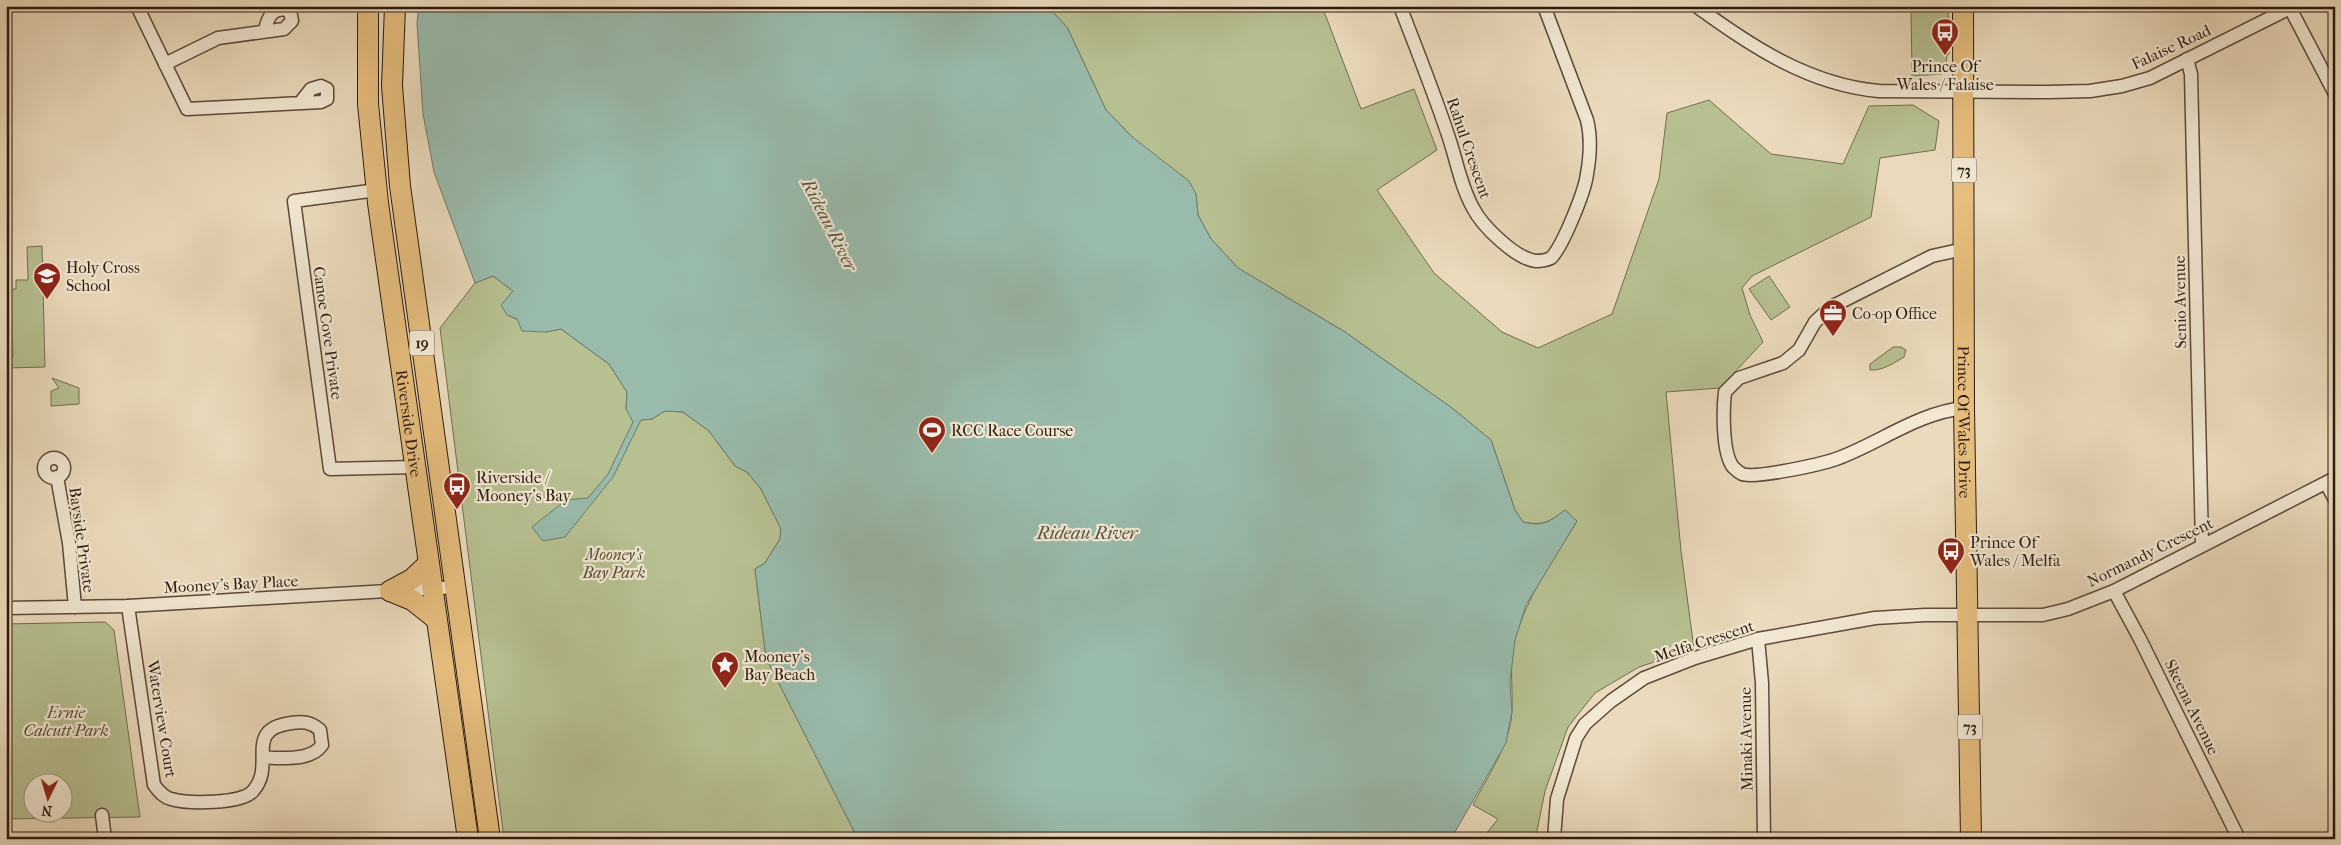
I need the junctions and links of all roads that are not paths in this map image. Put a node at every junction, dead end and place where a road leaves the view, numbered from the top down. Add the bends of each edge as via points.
1 (137, 6) edge
2 (368, 6) edge
3 (395, 6) edge
4 (1400, 6) edge
5 (1544, 6) edge
6 (1696, 6) edge
7 (1963, 6) edge
8 (2292, 7) edge
9 (265, 31) dead end
10 (2187, 59) junction
11 (166, 64) junction
12 (1964, 92) junction
13 (2335, 94) edge
14 (300, 103) dead end
15 (377, 190) junction
16 (1964, 249) junction
17 (1964, 408) junction
18 (415, 466) junction
19 (57, 477) dead end
20 (2330, 481) edge
21 (2335, 500) edge
22 (2202, 544) junction
23 (428, 564) junction
24 (457, 586) junction
25 (432, 588) junction
26 (390, 591) junction
27 (2114, 591) junction
28 (128, 606) junction
29 (74, 607) junction
30 (6, 608) edge
31 (1969, 615) junction
32 (436, 619) junction
33 (1758, 639) junction
34 (263, 758) junction
35 (102, 815) dead end
36 (105, 839) edge
37 (468, 839) edge
38 (490, 839) edge
39 (1554, 839) edge
40 (1764, 839) edge
41 (1971, 839) edge
42 (2240, 839) edge

1 - 11 street
2 - 15 main road, Riverside Drive / 19 via 368,104
3 - 24 main road, Riverside Drive / 19 via 392,77 396,148
4 - 5 street, Rahul Crescent via 1473,210 1503,242 1524,258 1536,261 1551,258 1563,242 1587,175 1589,133
6 - 12 street, Falaise Road via 1774,59 1820,78 1854,88
7 - 12 main road, Prince Of Wales Drive / 73
8 - 10 street, Falaise Road
8 - 13 street
9 - 11 street via 218,38
10 - 12 street, Falaise Road via 2150,78 2090,91
10 - 22 street, Senio Avenue via 2191,74
11 - 14 street via 187,108
12 - 16 main road, Prince Of Wales Drive / 73
15 - 18 main road, Riverside Drive / 19
15 - 18 street, Canoe Cove Private via 294,201 330,470
16 - 17 main road, Prince Of Wales Drive / 73
16 - 17 street via 1932,256 1831,307 1815,322 1799,350 1783,363 1739,378 1725,392 1723,410 1728,458 1743,474 1759,476 1836,459 1926,416
17 - 31 main road, Prince Of Wales Drive / 73
18 - 23 main road, Riverside Drive / 19
19 - 29 street, Bayside Private via 69,543
20 - 21 street
20 - 22 street, Normandy Crescent
22 - 27 street, Normandy Crescent
23 - 25 main road, Riverside Drive / 19
23 - 26 main road via 412,579
24 - 25 street, Mooney's Bay Place
24 - 38 main road, Riverside Drive / 19
25 - 26 street, Mooney's Bay Place
25 - 32 main road, Riverside Drive / 19
26 - 28 street, Mooney's Bay Place
26 - 32 main road via 412,600
27 - 31 street, Normandy Crescent via 2043,615
27 - 42 street, Skeena Avenue
28 - 29 street, Mooney's Bay Place
28 - 34 street, Waterview Court via 154,785 160,794 184,802 243,799 258,785
29 - 30 street, Mooney's Bay Place
31 - 33 street, Melfa Crescent via 1875,618
31 - 41 main road, Prince Of Wales Drive / 73
32 - 37 main road, Riverside Drive / 19
33 - 39 street, Melfa Crescent via 1644,678 1585,724 1567,762 1557,799
33 - 40 street, Minaki Avenue via 1762,683
34 - 34 street, Waterview Court via 265,735 277,725 306,722 320,730 322,745 314,754
35 - 36 street

